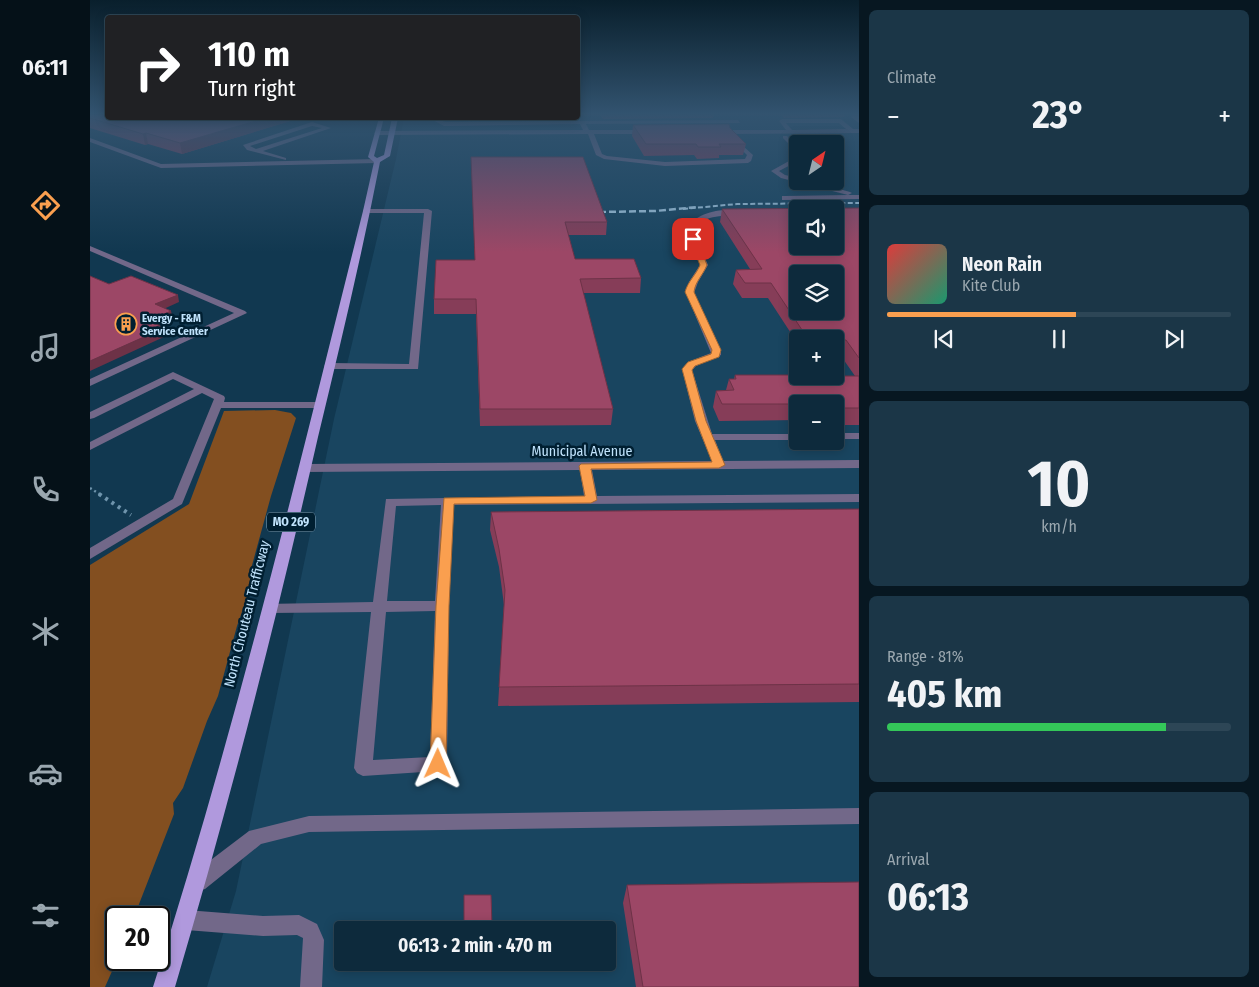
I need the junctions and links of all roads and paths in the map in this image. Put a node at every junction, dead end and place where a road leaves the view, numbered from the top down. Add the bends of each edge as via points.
1 (141, 160) edge
2 (288, 160) edge
3 (626, 160) edge
4 (748, 160) edge
5 (377, 161) joint
6 (298, 163) junction
7 (789, 163) edge
8 (789, 178) edge
9 (836, 190) edge
10 (859, 196) edge
11 (785, 198) dead end
12 (367, 211) junction
13 (751, 212) edge
14 (90, 248) edge
15 (329, 366) junction
16 (90, 383) edge
17 (202, 389) junction
18 (320, 404) junction
19 (218, 405) junction
20 (90, 416) edge
21 (789, 436) edge
22 (844, 436) edge
23 (859, 436) edge
24 (708, 437) junction
25 (90, 446) edge
26 (859, 464) edge
27 (719, 465) junction
28 (585, 466) junction
29 (304, 468) junction
30 (90, 488) edge
31 (859, 498) edge
32 (591, 500) junction
33 (448, 501) junction
34 (142, 522) junction
35 (91, 552) edge
36 (442, 606) junction
37 (378, 607) junction
38 (270, 608) junction
39 (859, 816) edge
40 (198, 882) junction
41 (186, 920) junction
42 (164, 987) edge
43 (311, 987) edge

1 - 6 street via 161,166
2 - 6 street
3 - 4 street via 665,164
5 - 6 street
5 - 12 main road, North Chouteau Trafficway / MO 269
7 - 8 street via 774,171
9 - 10 street
10 - 11 street
12 - 15 main road, North Chouteau Trafficway / MO 269
12 - 15 street via 428,211 414,367
13 - 24 street via 699,218 689,230 704,265 691,284 690,292 716,350 716,355 687,369
14 - 16 street via 242,313
15 - 18 main road, North Chouteau Trafficway / MO 269
17 - 19 street via 220,398
17 - 20 street via 173,375
17 - 25 street
18 - 19 street
18 - 29 main road, North Chouteau Trafficway / MO 269
19 - 34 street via 178,501
21 - 24 street
22 - 23 street
24 - 27 street
26 - 27 street, Municipal Avenue
27 - 28 street, Municipal Avenue
28 - 29 street, Municipal Avenue
28 - 32 street
29 - 38 main road, North Chouteau Trafficway / MO 269
30 - 34 path
31 - 32 street
32 - 33 street
33 - 36 street
33 - 37 street via 390,502
34 - 35 street
36 - 37 street
36 - 37 street via 438,764 363,768
37 - 38 street
38 - 40 main road, North Chouteau Trafficway / MO 269
39 - 40 street via 310,824 256,837
40 - 41 main road, North Chouteau Trafficway / MO 269
41 - 42 main road, North Chouteau Trafficway / MO 269
41 - 43 street via 263,926 299,925 310,931 314,940

